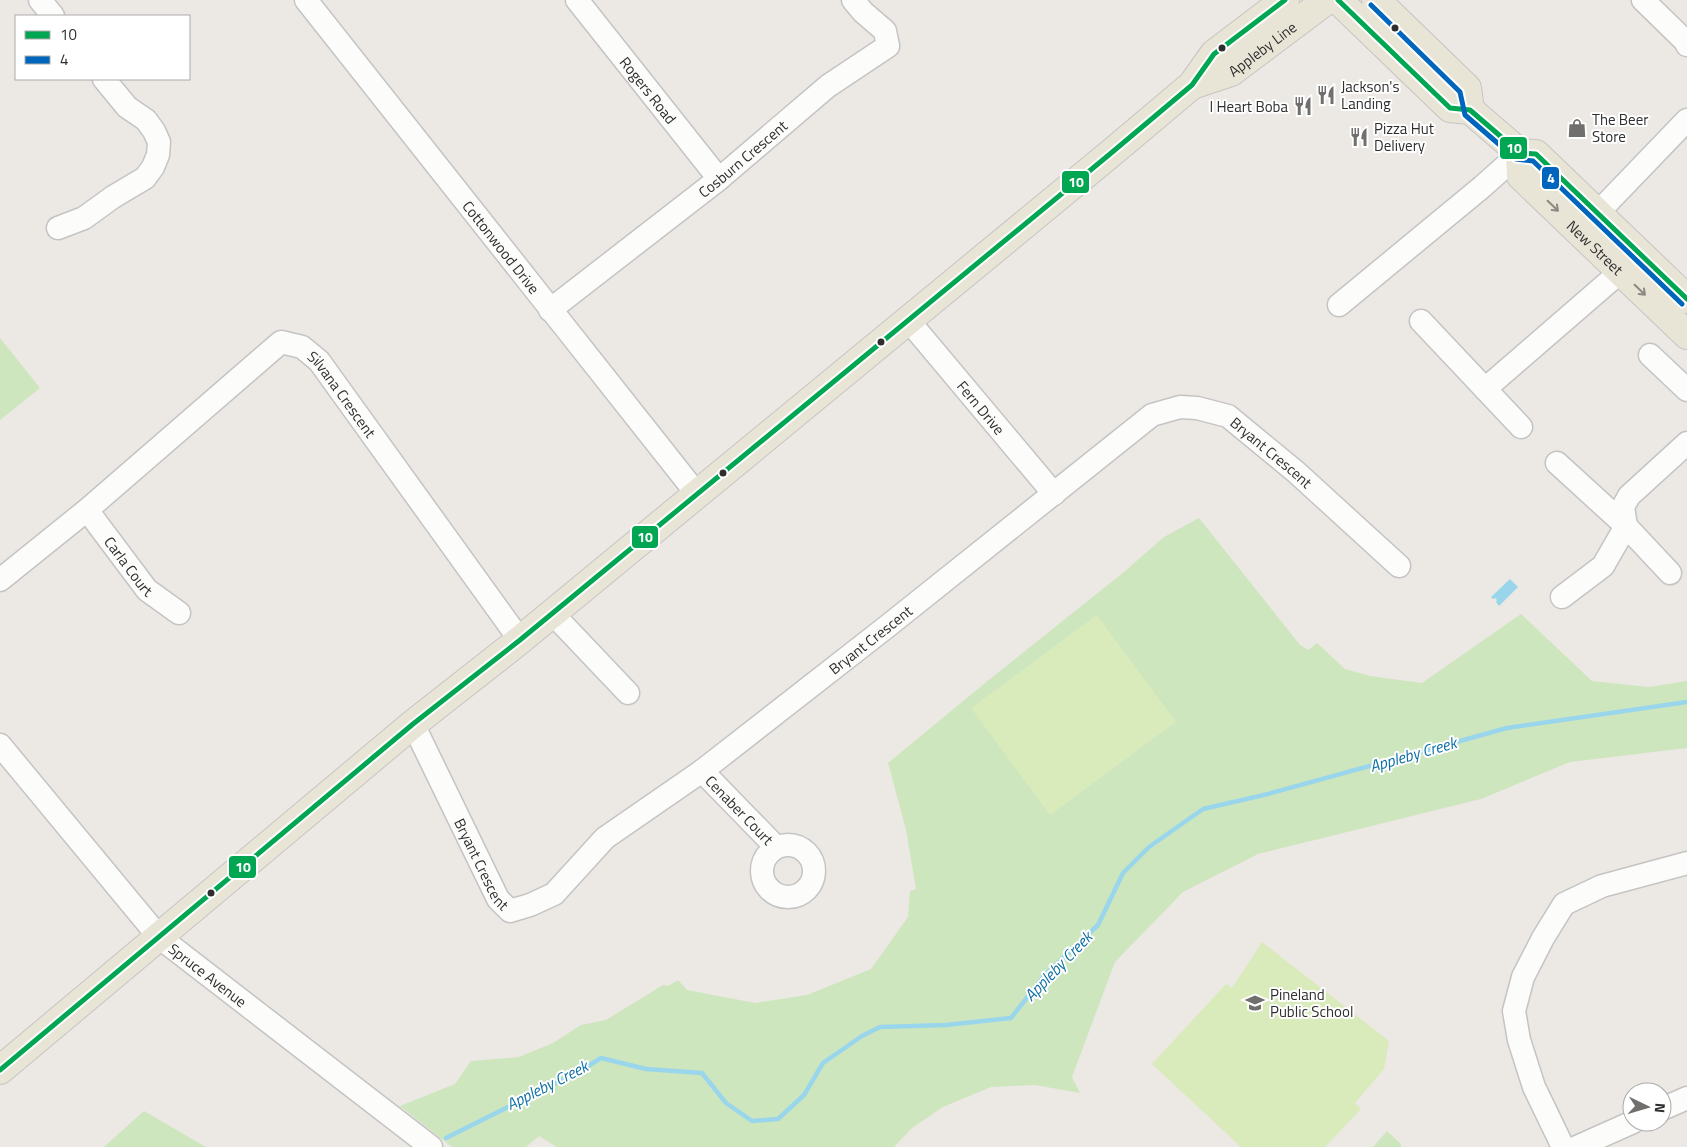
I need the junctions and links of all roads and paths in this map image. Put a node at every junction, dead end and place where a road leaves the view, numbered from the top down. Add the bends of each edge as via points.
1 (40, 0) edge
2 (306, 0) edge
3 (577, 0) edge
4 (853, 0) edge
5 (1285, 0) edge
6 (1327, 0) edge
7 (1338, 0) edge
8 (1376, 0) edge
9 (1643, 0) edge
10 (52, 15) edge
11 (1686, 42) edge
12 (105, 80) edge
13 (1192, 85) junction
14 (1470, 110) junction
15 (1687, 120) edge
16 (1520, 153) junction
17 (719, 179) junction
18 (1589, 222) junction
19 (58, 228) dead end
20 (1631, 263) junction
21 (1687, 299) edge
22 (1339, 305) dead end
23 (550, 310) junction
24 (908, 320) junction
25 (1421, 321) dead end
26 (1687, 335) edge
27 (1650, 355) dead end
28 (1485, 389) junction
29 (1687, 390) edge
30 (1521, 427) dead end
31 (1687, 442) edge
32 (1557, 463) dead end
33 (697, 494) junction
34 (1054, 494) junction
35 (87, 510) junction
36 (1626, 526) junction
37 (1399, 566) dead end
38 (1670, 573) dead end
39 (0, 580) edge
40 (1562, 598) dead end
41 (179, 613) dead end
42 (552, 613) junction
43 (520, 640) junction
44 (628, 693) dead end
45 (413, 724) junction
46 (0, 745) edge
47 (702, 771) junction
48 (776, 847) dead end
49 (1687, 863) edge
50 (159, 938) junction
51 (0, 1070) edge
52 (1687, 1098) edge
53 (1672, 1105) edge
54 (1622, 1127) edge
55 (430, 1147) edge
56 (1562, 1147) edge
57 (1577, 1147) edge

1 - 10 street
2 - 23 street, Cottonwood Drive
3 - 17 street, Rogers Road
4 - 17 street, Cosburn Crescent via 885,31 888,46 828,86
5 - 13 main road, Appleby Line via 1214,54
6 - 13 main road, Appleby Line via 1231,72
7 - 14 main road via 1450,108
8 - 14 main road via 1467,88
9 - 11 street
12 - 19 street via 127,107 146,120 160,142 158,154 145,178 84,218
13 - 24 main road, Appleby Line
14 - 16 main road
15 - 18 street
16 - 18 main road, New Street via 1521,176
16 - 22 street
17 - 23 street, Cosburn Crescent
18 - 20 main road, New Street
20 - 21 main road, New Street
20 -> 26 main road, New Street
20 - 28 street
23 - 33 street, Cottonwood Drive
24 - 33 main road, Appleby Line
24 - 34 street, Fern Drive
25 - 28 street
27 - 29 street
28 - 30 street
31 - 36 street via 1629,496 1623,507
32 - 36 street
33 - 42 main road, Appleby Line
34 - 37 street, Bryant Crescent via 1152,415 1180,407 1197,408 1228,416 1296,472
34 - 47 street, Bryant Crescent
35 - 39 street, Silvana Crescent
35 - 41 street, Carla Court via 147,590
35 - 43 street, Silvana Crescent via 281,342 302,347 319,361
36 - 38 street
36 - 40 street via 1603,566
42 - 43 main road, Appleby Line
42 - 44 street
43 - 45 main road, Appleby Line
45 - 47 street, Bryant Crescent via 498,899 510,911 554,894 605,838
45 - 50 main road, Appleby Line
46 - 50 street, Spruce Avenue
47 - 48 street, Cenaber Court
49 - 56 street via 1602,886 1564,904 1523,977 1514,1011 1519,1040 1534,1087
50 - 51 main road, Appleby Line
50 - 55 street, Spruce Avenue
52 - 53 street
54 - 57 street

